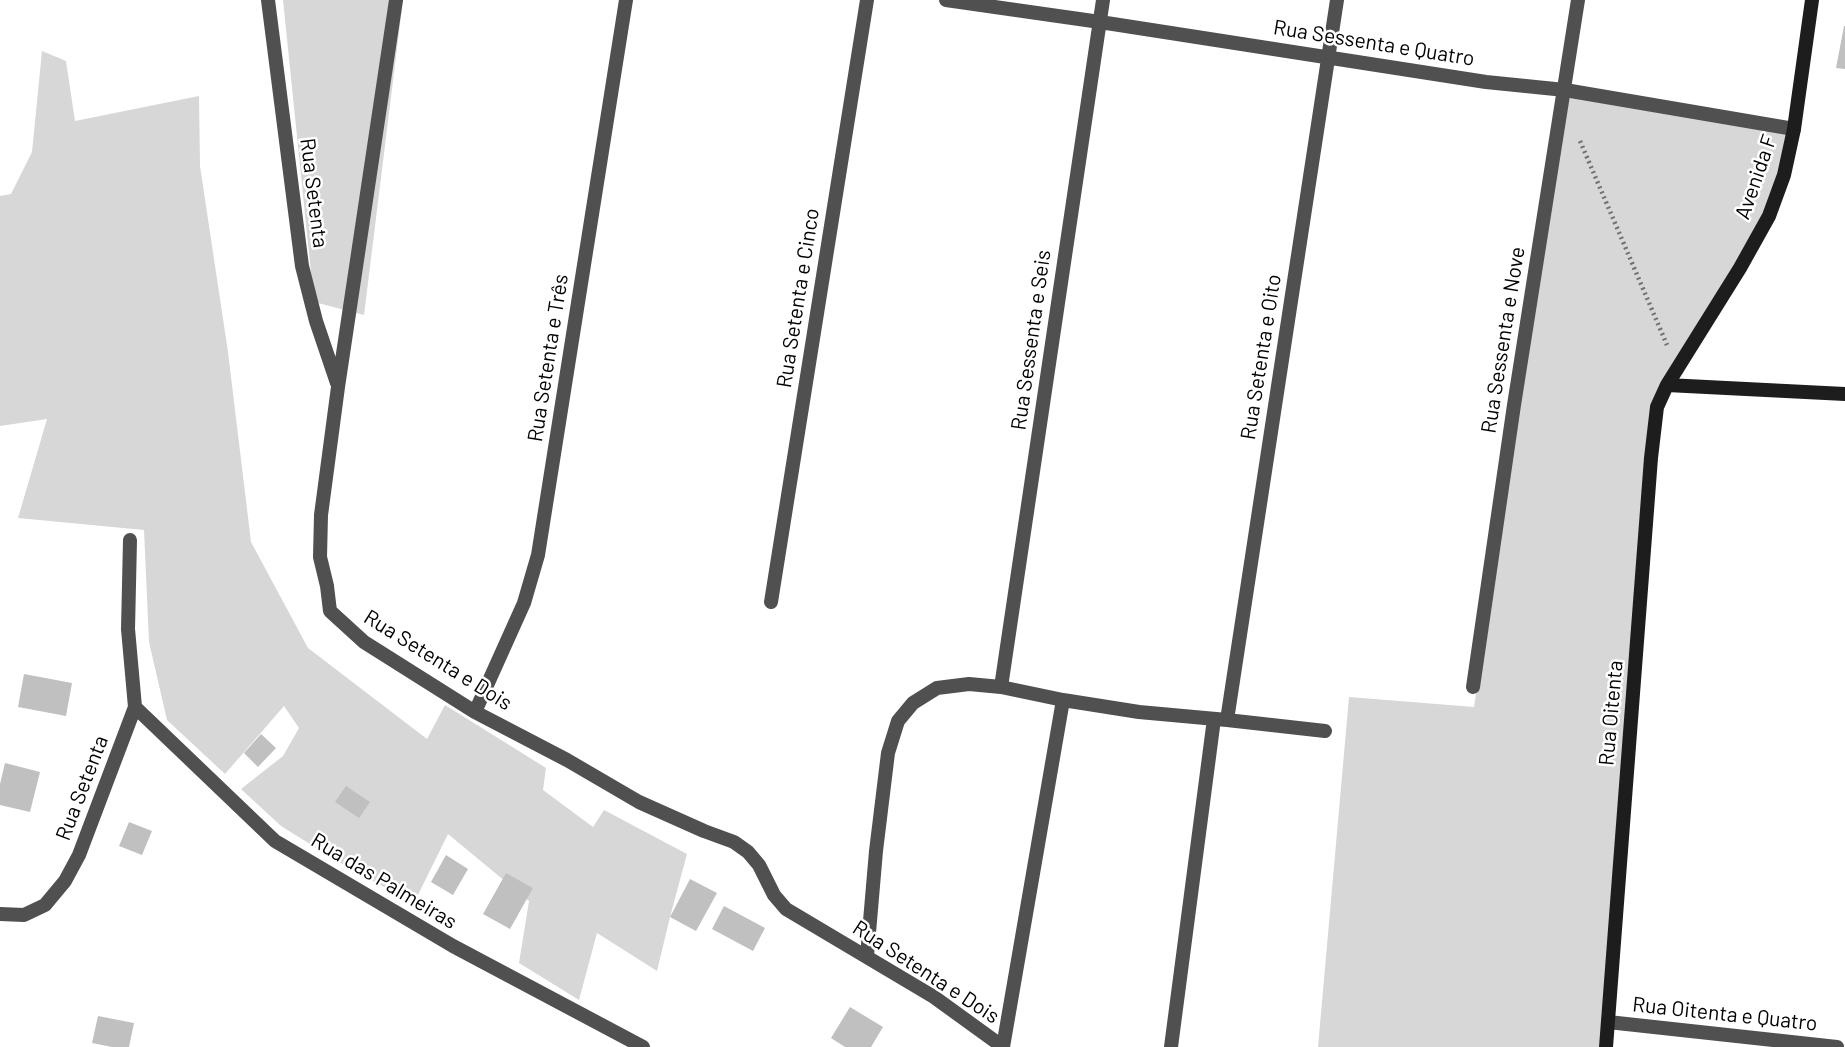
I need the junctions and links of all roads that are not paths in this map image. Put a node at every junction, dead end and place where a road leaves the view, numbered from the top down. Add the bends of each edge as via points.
1 (268, 0) edge
2 (396, 0) edge
3 (626, 0) edge
4 (867, 0) edge
5 (946, 0) edge
6 (1103, 0) edge
7 (1337, 0) edge
8 (1578, 0) edge
9 (1812, 0) edge
10 (1100, 22) junction
11 (1327, 58) junction
12 (1564, 90) junction
13 (1794, 129) junction
14 (1667, 385) junction
15 (338, 387) junction
16 (1845, 394) edge
17 (130, 540) dead end
18 (771, 602) dead end
19 (1001, 687) junction
20 (1473, 687) dead end
21 (1063, 700) junction
22 (135, 707) junction
23 (475, 712) junction
24 (1221, 719) junction
25 (1325, 731) dead end
26 (0, 914) edge
27 (867, 956) junction
28 (1608, 1022) junction
29 (643, 1047) edge
30 (1003, 1047) edge
31 (1171, 1047) edge
32 (1606, 1047) edge
33 (1837, 1047) edge

1 - 15 street, Rua Setenta via 302,266
2 - 15 street, Rua Setenta e Dois
3 - 23 street, Rua Setenta e Três via 538,555 524,604
4 - 18 street, Rua Setenta e Cinco
5 - 10 street, Rua Sessenta e Quatro
6 - 10 street, Rua Sessenta e Seis
7 - 11 street, Rua Setenta e Oito
8 - 12 street, Rua Sessenta e Nove
9 - 13 street, Avenida F
10 - 11 street, Rua Sessenta e Quatro
10 - 19 street, Rua Sessenta e Seis
11 - 12 street, Rua Sessenta e Quatro
11 - 24 street, Rua Setenta e Oito
12 - 13 street, Rua Sessenta e Quatro
12 - 20 street, Rua Sessenta e Nove
13 - 14 street, Avenida F via 1769,216
14 - 16 street
14 - 28 street, Rua Oitenta via 1657,407 1651,458
15 - 23 street, Rua Setenta e Dois via 321,515 320,557 330,611 364,642
17 - 22 street via 128,629
19 - 21 street
19 - 27 street via 937,688 913,703 898,721 888,753
21 - 24 street
21 - 30 street
22 - 26 street, Rua Setenta via 65,881 45,905 24,915
22 - 29 street, Rua das Palmeiras via 275,841 453,946
23 - 27 street, Rua Setenta e Dois via 639,802 734,842 759,865 786,909
24 - 25 street
24 - 31 street, Rua Setenta e Oito
27 - 30 street, Rua Setenta e Dois
28 - 32 street, Rua Oitenta
28 - 33 street, Rua Oitenta e Quatro

